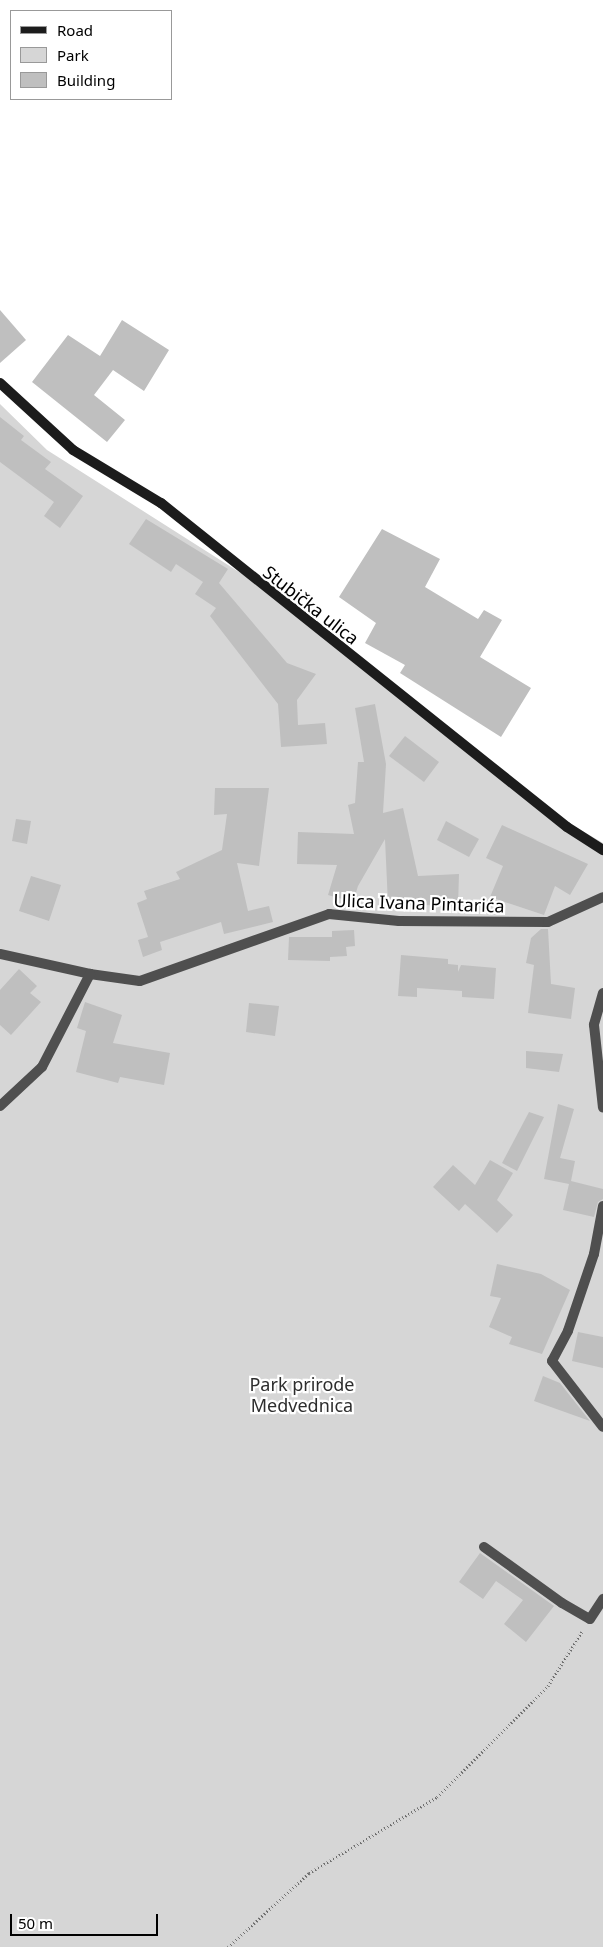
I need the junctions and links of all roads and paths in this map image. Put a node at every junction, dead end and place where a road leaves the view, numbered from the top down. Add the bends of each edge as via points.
1 (0, 383) edge
2 (603, 850) edge
3 (603, 897) edge
4 (0, 954) edge
5 (90, 974) junction
6 (603, 993) edge
7 (0, 1106) edge
8 (603, 1108) edge
9 (603, 1206) edge
10 (603, 1427) edge
11 (484, 1547) dead end
12 (603, 1599) edge
13 (590, 1619) junction
14 (228, 1947) edge

1 - 2 main road, Stubička ulica via 73,450 161,504 567,827
3 - 5 street, Ulica Ivana Pintarića via 548,922 399,921 329,914 140,981
4 - 5 street, Ulica Ivana Pintarića
5 - 7 street via 42,1068
6 - 8 street via 594,1025
9 - 10 street via 594,1254 568,1331 552,1361
11 - 13 street
12 - 13 street
13 - 14 path via 548,1686 437,1797 309,1873

